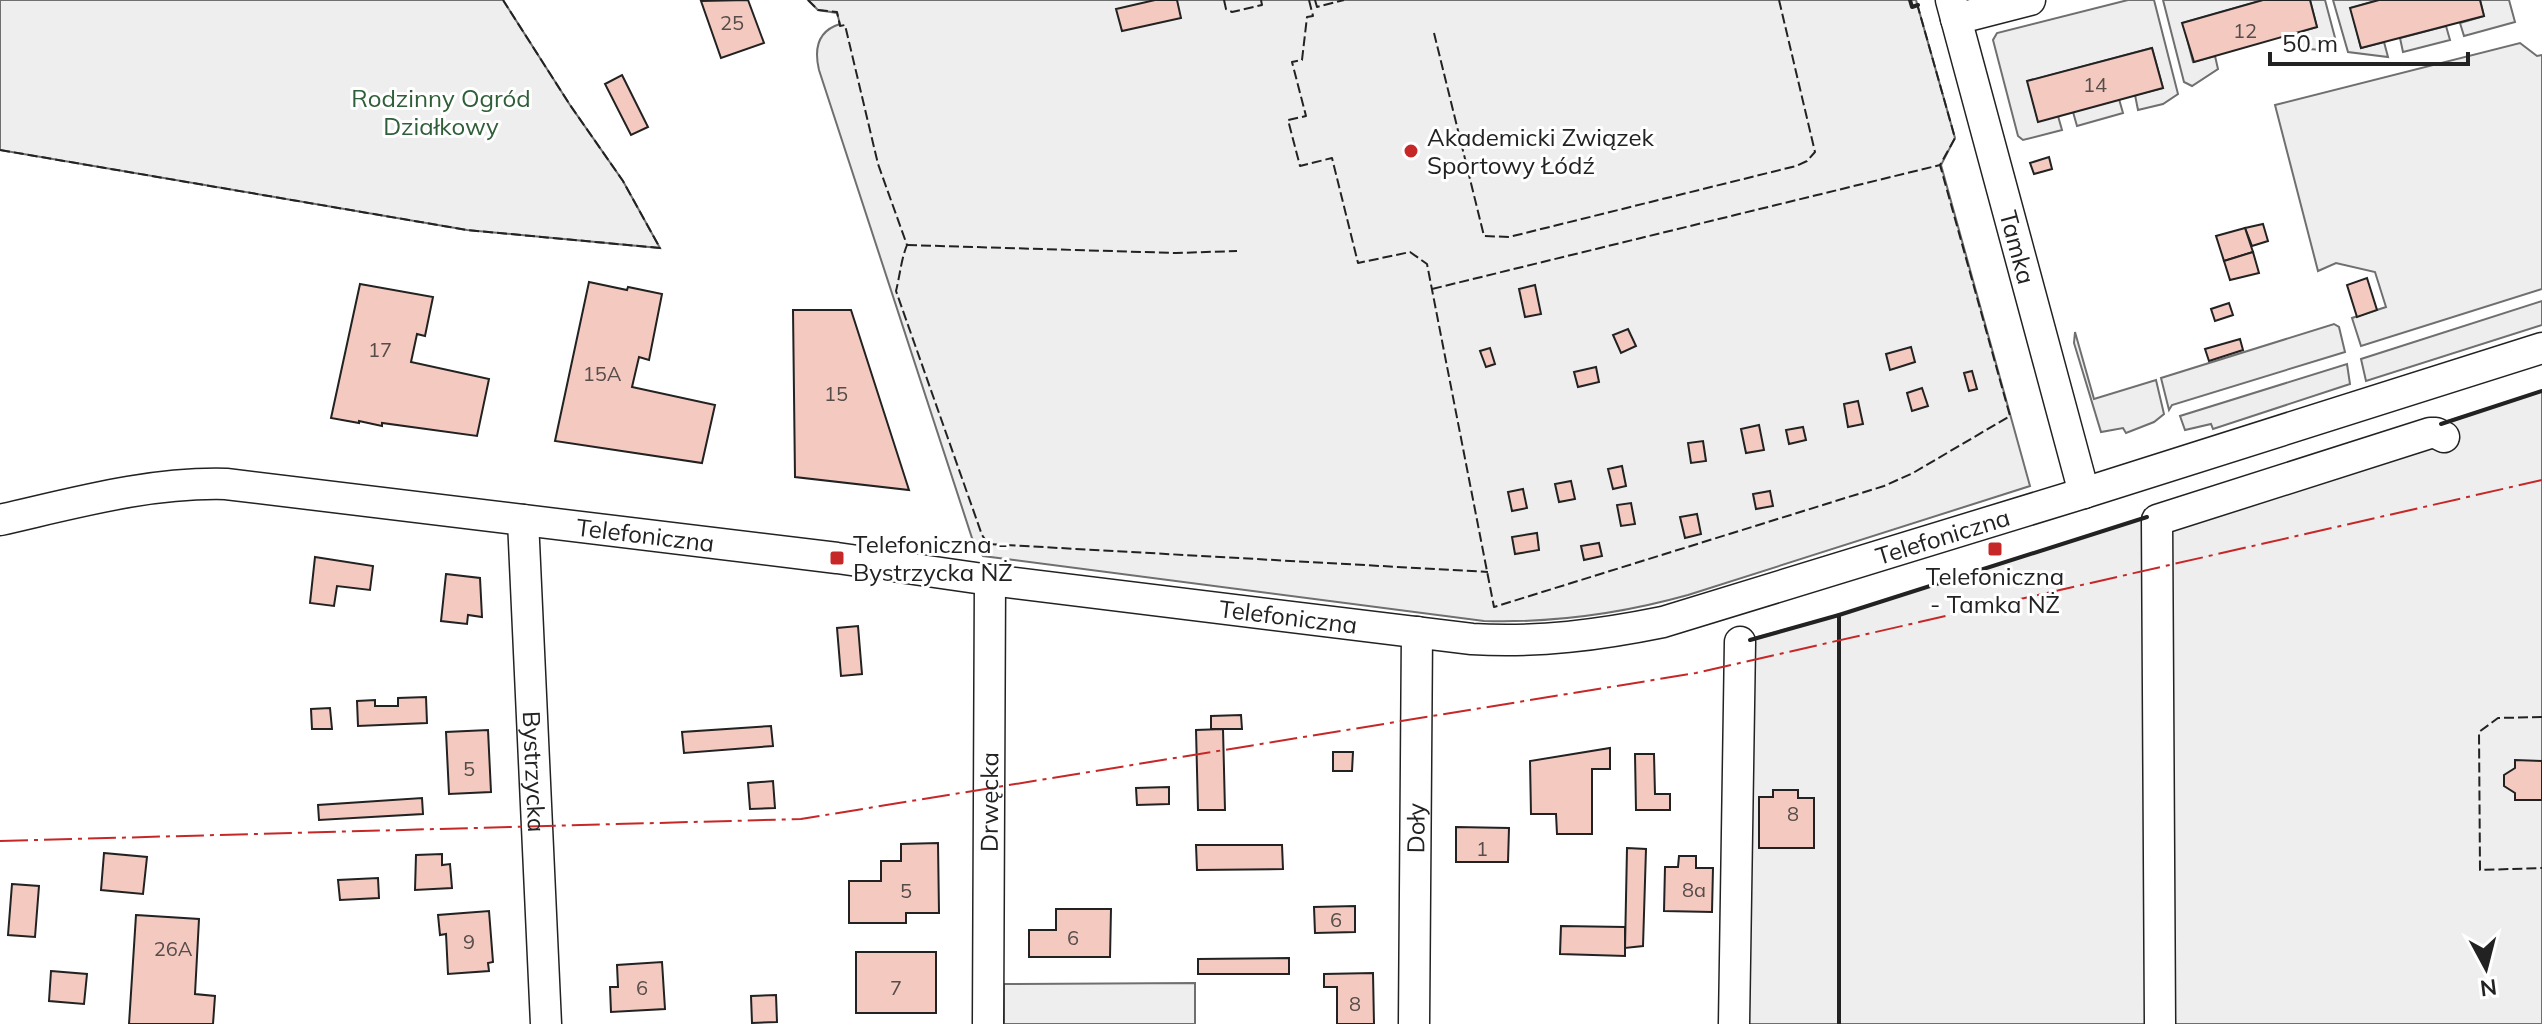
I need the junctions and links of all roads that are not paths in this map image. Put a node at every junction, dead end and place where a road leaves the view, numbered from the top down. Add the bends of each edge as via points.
1 (2030, 0) edge
2 (1953, 10) edge
3 (2542, 348) edge
4 (2444, 437) dead end
5 (2084, 493) junction
6 (0, 520) edge
7 (523, 520) junction
8 (990, 580) junction
9 (1417, 632) junction
10 (1740, 642) dead end
11 (546, 1024) edge
12 (988, 1024) edge
13 (1414, 1024) edge
14 (1734, 1024) edge
15 (2160, 1024) edge

1 - 2 street
2 - 5 street, Tamka
3 - 5 street, Telefoniczna
4 - 15 street via 2430,433 2157,520
5 - 9 street, Telefoniczna via 1663,622 1550,640 1498,641
6 - 7 street, Telefoniczna via 138,490 200,484
7 - 8 street, Telefoniczna
7 - 11 street, Bystrzycka
8 - 9 street, Telefoniczna
8 - 12 street, Drwęcka
9 - 13 street, Doły
10 - 14 street

